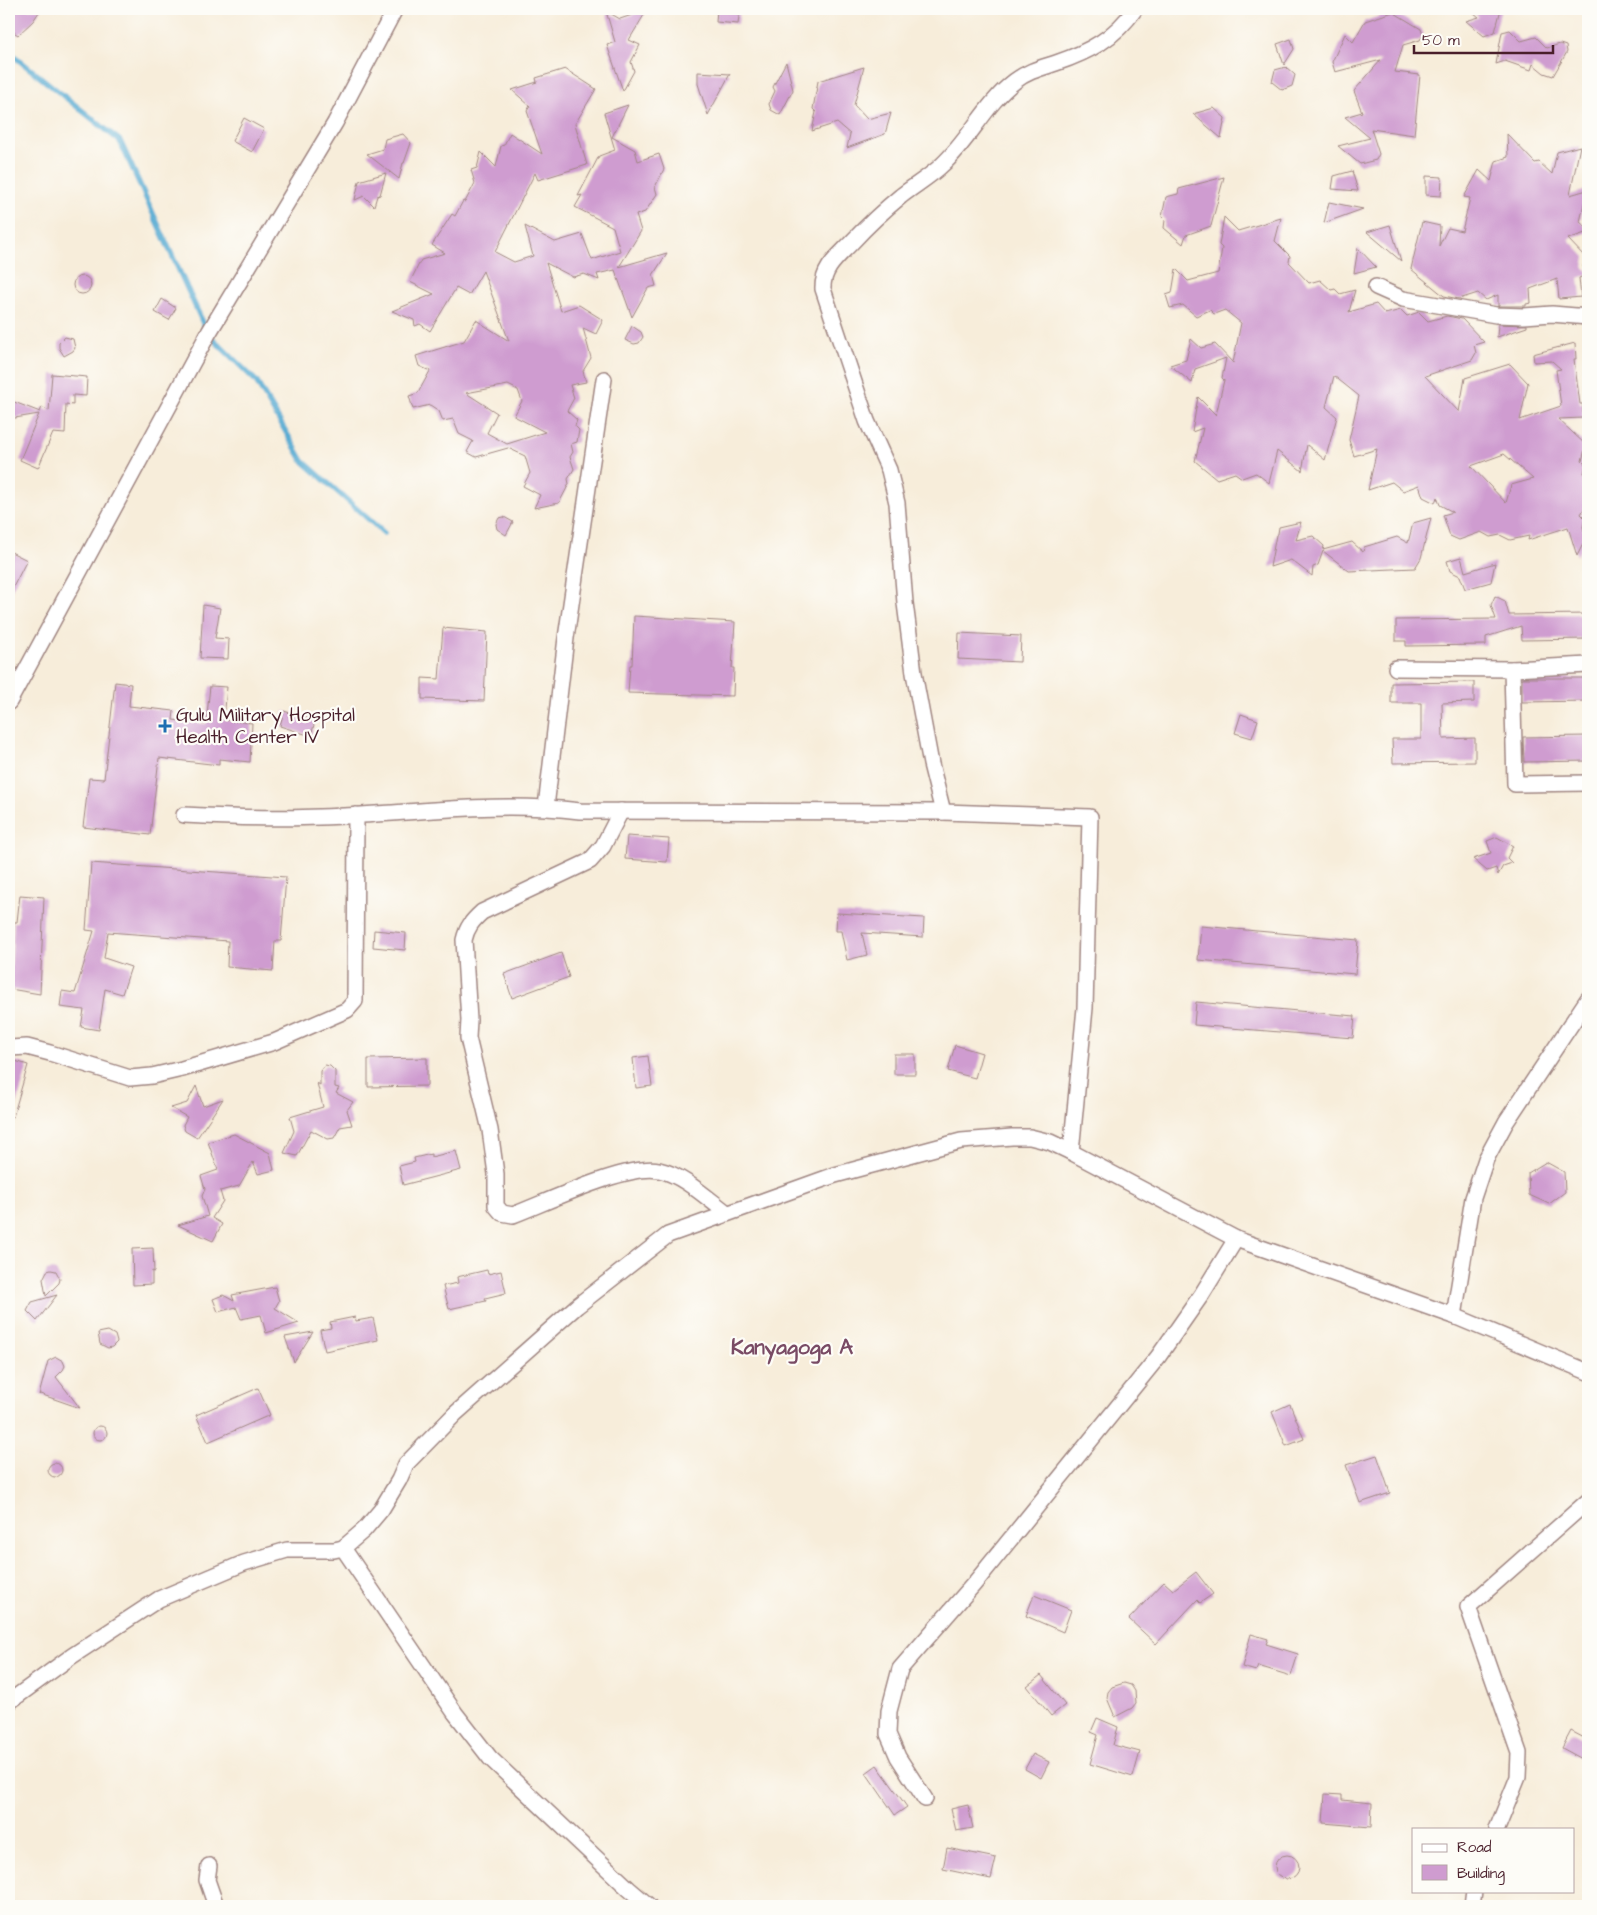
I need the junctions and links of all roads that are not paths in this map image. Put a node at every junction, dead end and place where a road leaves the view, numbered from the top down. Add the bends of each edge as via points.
1 (395, 9) edge
2 (1135, 9) edge
3 (1376, 287) dead end
4 (1588, 317) edge
5 (604, 378) dead end
6 (1588, 665) edge
7 (1396, 668) dead end
8 (1512, 669) junction
9 (9, 702) edge
10 (1588, 783) edge
11 (546, 807) junction
12 (621, 811) junction
13 (943, 812) junction
14 (184, 815) dead end
15 (356, 815) junction
16 (1588, 999) edge
17 (10, 1048) edge
18 (1071, 1152) junction
19 (728, 1213) junction
20 (1236, 1239) junction
21 (1454, 1316) junction
22 (1588, 1372) edge
23 (1588, 1500) edge
24 (343, 1548) junction
25 (9, 1702) edge
26 (925, 1800) dead end
27 (1497, 1828) edge
28 (209, 1866) dead end
29 (1474, 1892) edge
30 (216, 1906) edge
31 (649, 1906) edge
32 (1472, 1906) edge

1 - 9 street via 335,123 208,334
2 - 13 street via 1118,30 1097,46 1031,70 1014,82 943,164 865,228 826,270 822,281 867,421 889,470 897,503 914,674
3 - 4 street via 1403,299 1496,315
5 - 11 street via 566,638
6 - 8 street
7 - 8 street
8 - 10 street via 1515,784
11 - 12 street
11 - 15 street
12 - 13 street
12 - 19 street via 604,846 590,861 482,912 466,930 468,1038 490,1130 496,1174 496,1206 502,1213 513,1215 599,1180 645,1169 676,1176
13 - 18 street via 1090,816 1086,1008
14 - 15 street via 230,818
15 - 17 street via 355,1001 347,1010 274,1042 152,1076 130,1078 50,1052 27,1047
16 - 21 street via 1506,1122 1486,1159 1473,1198
18 - 19 street via 1030,1137 961,1141 835,1175
18 - 20 street
19 - 24 street via 668,1235 577,1306 455,1414 406,1464 381,1510
20 - 21 street
20 - 26 street via 1158,1357 974,1584 900,1669 889,1711 888,1734 898,1757
21 - 22 street
23 - 27 street via 1468,1607 1519,1753 1518,1777
24 - 25 street via 287,1550 159,1599 86,1646
24 - 31 street via 455,1713 490,1758
28 - 30 street via 207,1880
29 - 32 street

